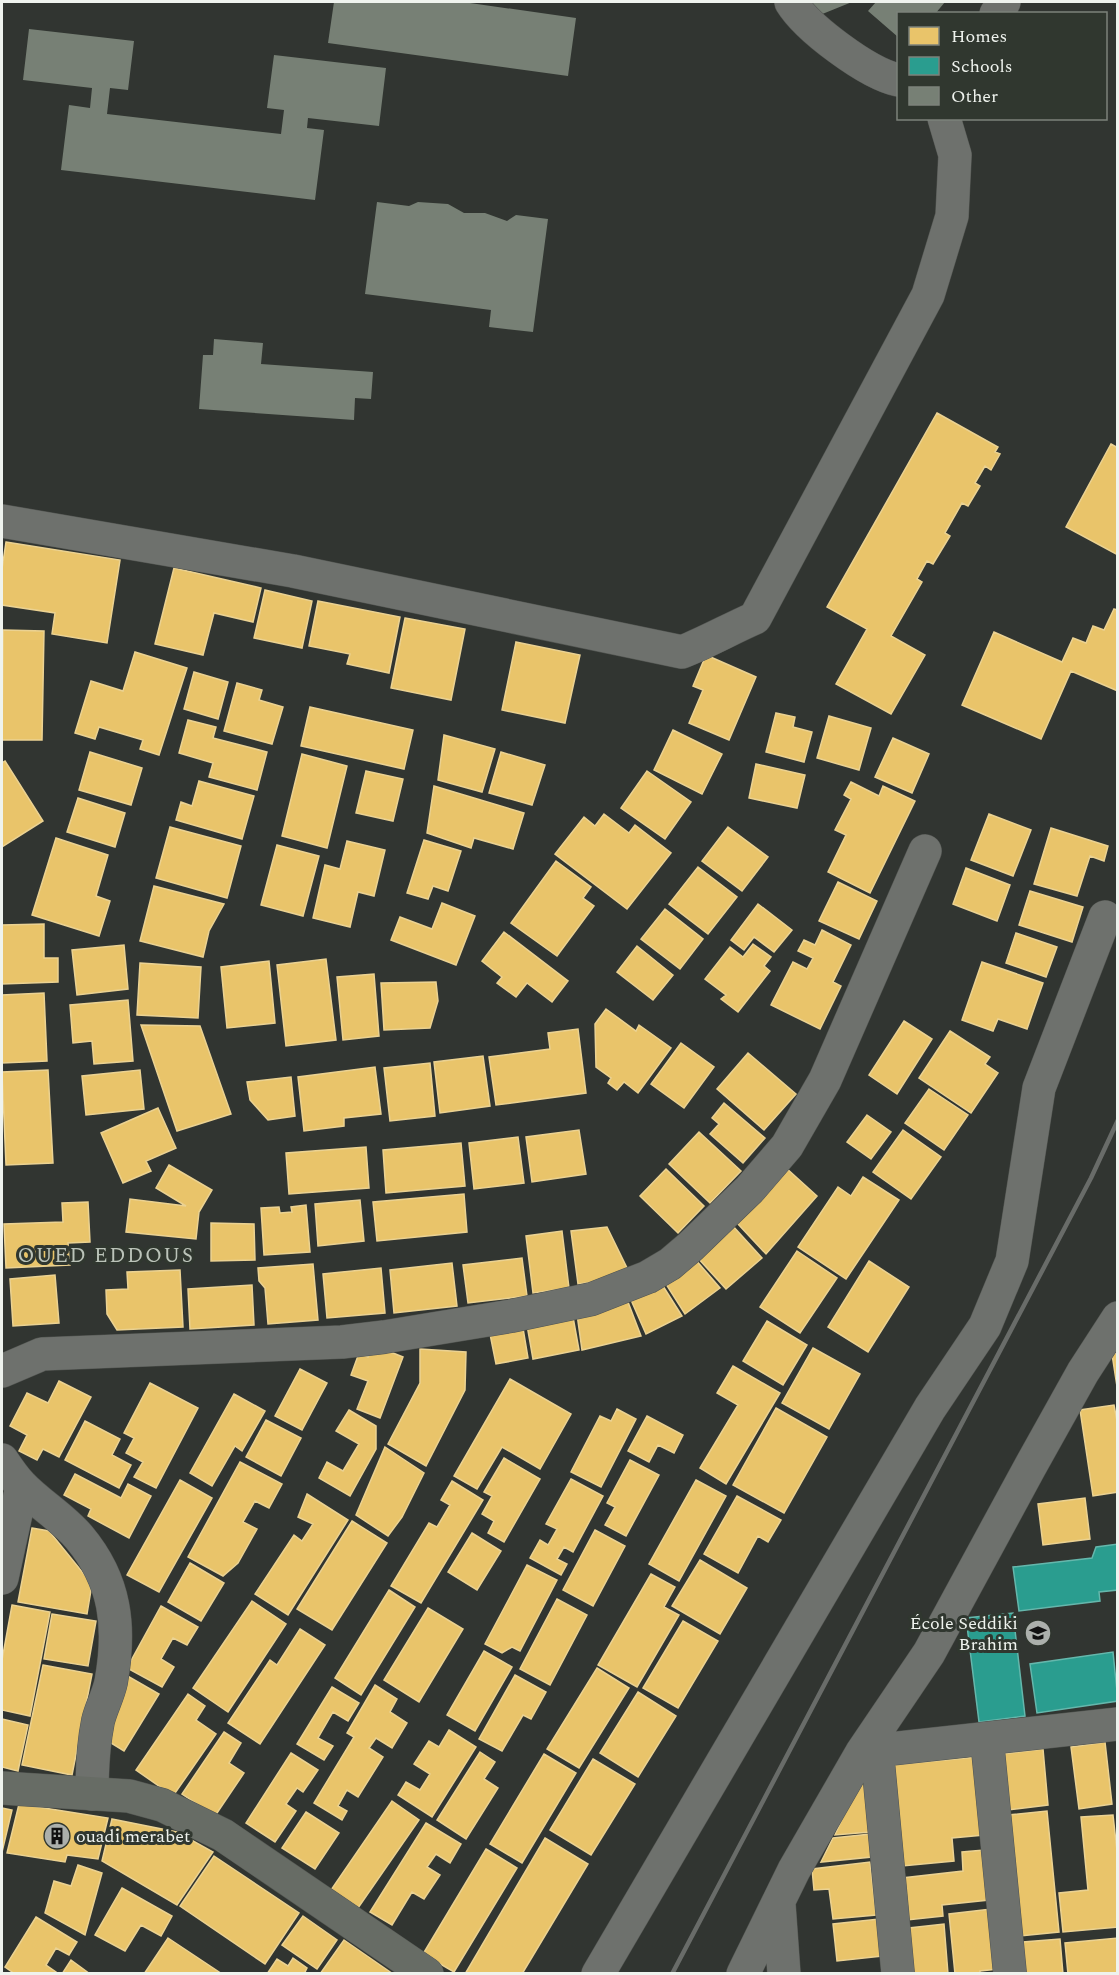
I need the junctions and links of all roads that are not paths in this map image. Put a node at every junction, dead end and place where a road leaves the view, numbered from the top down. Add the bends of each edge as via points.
1 (791, 2) edge
2 (897, 80) edge
3 (945, 120) edge
4 (2, 521) edge
5 (925, 851) dead end
6 (1105, 917) dead end
7 (1118, 1318) edge
8 (2, 1371) edge
9 (2, 1460) edge
10 (22, 1486) junction
11 (2, 1578) edge
12 (1118, 1724) edge
13 (987, 1740) junction
14 (869, 1751) junction
15 (2, 1788) edge
16 (92, 1794) junction
17 (779, 1904) junction
18 (427, 1974) edge
19 (598, 1974) edge
20 (743, 1974) edge
21 (784, 1974) edge
22 (898, 1974) edge
23 (1010, 1974) edge

1 - 2 street via 824,38
3 - 4 street via 955,155 952,216 928,295 755,618 698,646 682,652 305,573
5 - 8 street via 825,1080 787,1146 750,1189 690,1247 655,1273 592,1299 446,1328 342,1342 42,1354
6 - 19 street via 1039,1088 1012,1261 984,1326 924,1418
7 - 14 street via 1040,1448 929,1653
9 - 10 street
10 - 11 street
10 - 16 street via 79,1537 98,1563 113,1599 116,1636 110,1683 98,1720
12 - 13 street
13 - 14 street
13 - 23 street
14 - 17 street via 794,1870
14 - 22 street
15 - 16 main road
16 - 18 main road via 129,1796 162,1805 223,1835
17 - 20 street
17 - 21 street

